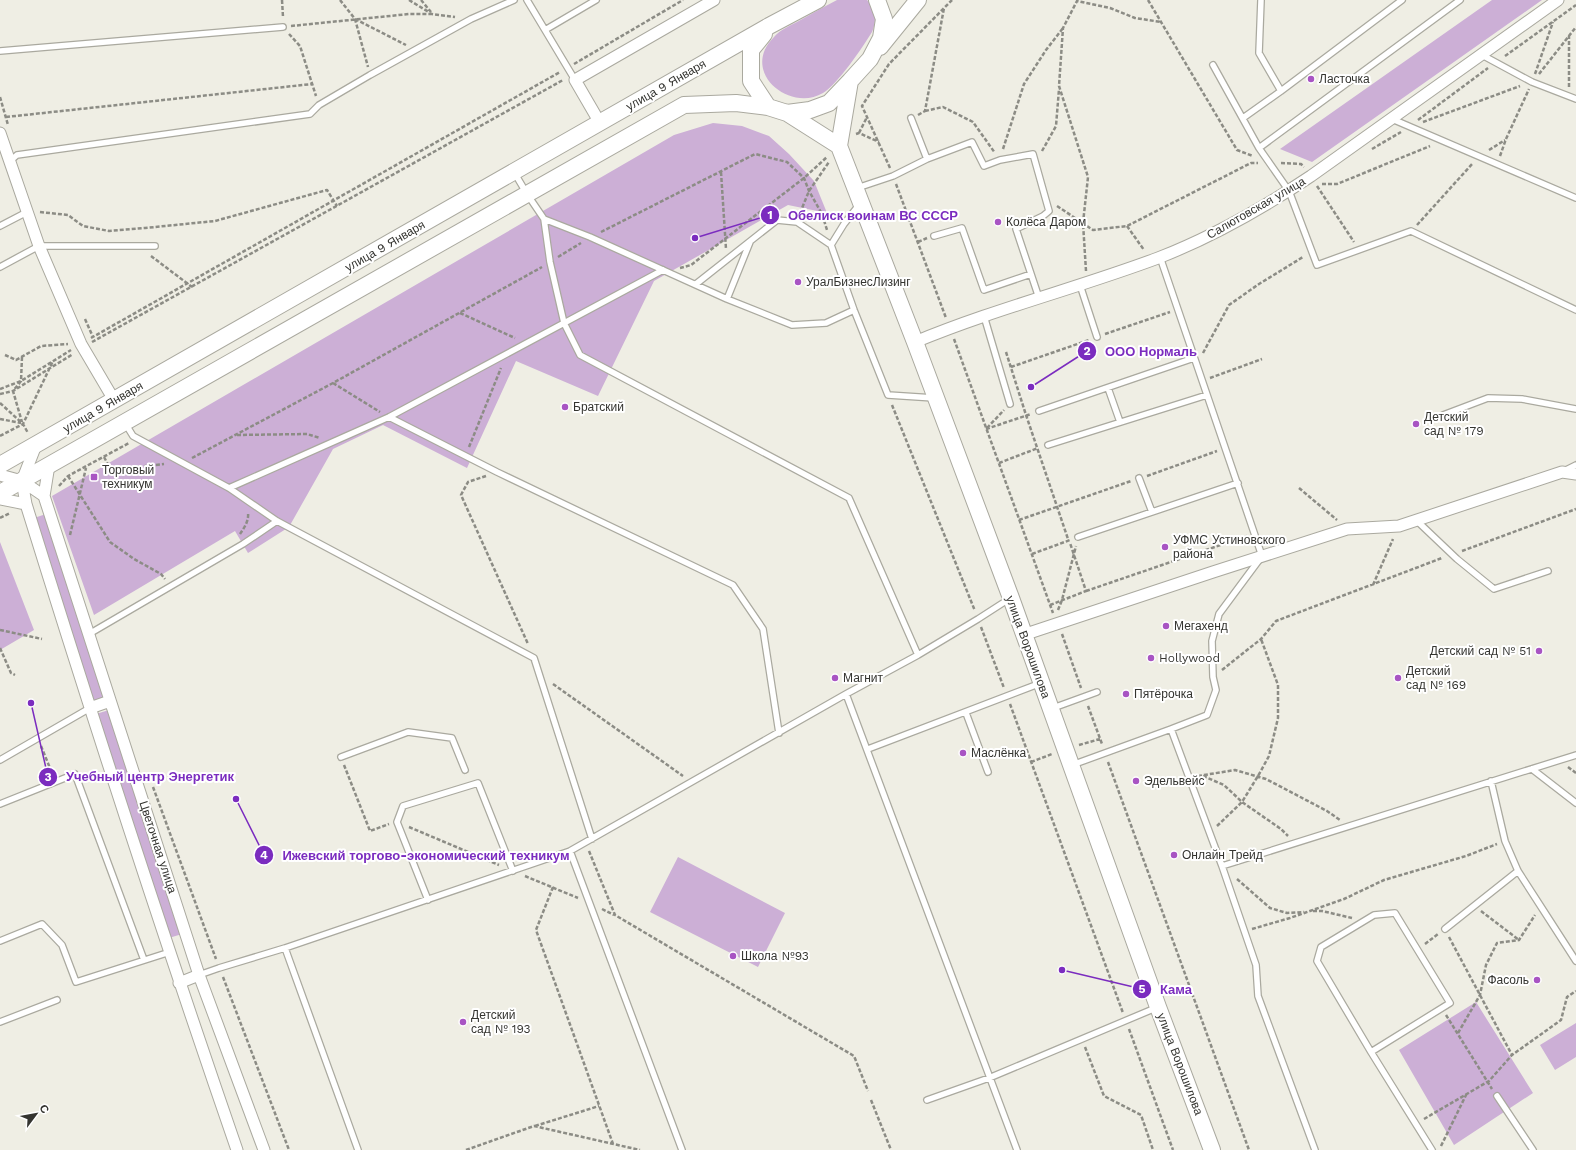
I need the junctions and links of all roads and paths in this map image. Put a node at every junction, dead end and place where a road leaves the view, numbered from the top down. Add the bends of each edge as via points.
1 (282, 0) edge
2 (340, 0) edge
3 (409, 0) edge
4 (421, 0) edge
5 (514, 0) edge
6 (527, 0) edge
7 (596, 0) edge
8 (683, 0) edge
9 (714, 0) edge
10 (818, 0) edge
11 (877, 0) edge
12 (918, 0) edge
13 (952, 0) edge
14 (1262, 0) edge
15 (1402, 0) edge
16 (1460, 0) edge
17 (1558, 0) edge
18 (1452, 2) edge
19 (944, 7) junction
20 (432, 14) junction
21 (355, 19) junction
22 (471, 19) junction
23 (1161, 22) dead end
24 (1553, 22) dead end
25 (769, 26) junction
26 (283, 27) junction
27 (1576, 27) edge
28 (1063, 28) junction
29 (545, 30) junction
30 (1569, 36) junction
31 (416, 50) junction
32 (0, 51) edge
33 (1482, 54) junction
34 (870, 59) junction
35 (1213, 65) dead end
36 (567, 68) junction
37 (370, 75) junction
38 (573, 78) junction
39 (850, 82) junction
40 (1532, 82) junction
41 (312, 84) junction
42 (1059, 86) junction
43 (1281, 91) junction
44 (1569, 96) junction
45 (1576, 99) edge
46 (319, 105) junction
47 (768, 107) junction
48 (925, 111) junction
49 (787, 113) junction
50 (6, 117) dead end
51 (867, 117) junction
52 (911, 118) joint
53 (1243, 118) junction
54 (1392, 119) junction
55 (600, 123) junction
56 (1410, 127) junction
57 (0, 133) edge
58 (859, 133) junction
59 (1506, 139) junction
60 (1443, 141) junction
61 (878, 142) junction
62 (839, 146) junction
63 (1259, 148) junction
64 (1479, 157) junction
65 (927, 159) junction
66 (1000, 160) junction
67 (9, 161) junction
68 (1270, 162) junction
69 (1035, 163) junction
70 (1497, 164) junction
71 (514, 172) junction
72 (721, 172) junction
73 (893, 176) junction
74 (804, 178) junction
75 (810, 191) junction
76 (1289, 191) junction
77 (527, 194) junction
78 (858, 196) junction
79 (1045, 198) junction
80 (1576, 198) edge
81 (334, 200) junction
82 (337, 206) junction
83 (33, 212) junction
84 (544, 219) junction
85 (796, 222) junction
86 (1083, 222) junction
87 (0, 226) edge
88 (1127, 226) junction
89 (1411, 231) junction
90 (934, 236) dead end
91 (590, 237) junction
92 (725, 239) junction
93 (750, 241) junction
94 (831, 245) junction
95 (39, 246) junction
96 (138, 246) junction
97 (155, 246) dead end
98 (1359, 249) junction
99 (1312, 252) junction
100 (1155, 259) junction
101 (726, 260) junction
102 (550, 262) junction
103 (0, 267) edge
104 (663, 270) junction
105 (1031, 274) junction
106 (187, 283) junction
107 (696, 284) junction
108 (1083, 284) junction
109 (192, 287) junction
110 (1039, 298) junction
111 (727, 299) junction
112 (854, 310) junction
113 (1576, 310) edge
114 (460, 313) junction
115 (984, 316) junction
116 (564, 323) junction
117 (950, 327) junction
118 (1097, 337) dead end
119 (915, 342) junction
120 (526, 343) junction
121 (1004, 344) dead end
122 (82, 346) junction
123 (507, 354) junction
124 (5, 355) dead end
125 (22, 357) junction
126 (1194, 358) junction
127 (1262, 359) dead end
128 (54, 360) junction
129 (1197, 366) junction
130 (50, 368) junction
131 (21, 381) junction
132 (1202, 381) junction
133 (333, 383) junction
134 (1108, 388) junction
135 (0, 389) edge
136 (13, 391) junction
137 (0, 394) edge
138 (888, 395) junction
139 (1207, 395) junction
140 (936, 398) junction
141 (114, 400) junction
142 (1010, 404) joint
143 (1576, 410) edge
144 (1039, 411) joint
145 (1026, 415) junction
146 (1443, 415) dead end
147 (389, 417) junction
148 (0, 419) edge
149 (1120, 422) junction
150 (125, 423) junction
151 (23, 424) junction
152 (986, 429) junction
153 (237, 435) junction
154 (0, 436) edge
155 (333, 442) junction
156 (130, 443) dead end
157 (36, 445) junction
158 (1048, 445) joint
159 (1037, 448) junction
160 (1225, 448) junction
161 (104, 457) junction
162 (465, 457) junction
163 (999, 463) junction
164 (182, 464) junction
165 (0, 465) edge
166 (50, 465) junction
167 (1576, 465) edge
168 (86, 467) junction
169 (498, 472) junction
170 (1562, 472) junction
171 (1576, 474) edge
172 (0, 475) edge
173 (68, 476) junction
174 (1139, 478) junction
175 (22, 481) junction
176 (1238, 483) junction
177 (229, 488) junction
178 (1299, 488) dead end
179 (0, 493) edge
180 (80, 493) junction
181 (44, 496) junction
182 (0, 499) edge
183 (26, 504) junction
184 (1057, 507) junction
185 (1576, 509) edge
186 (1152, 512) junction
187 (0, 518) edge
188 (1019, 520) junction
189 (1416, 520) junction
190 (277, 521) junction
191 (1399, 526) junction
192 (1347, 529) junction
193 (67, 532) dead end
194 (1254, 534) junction
195 (1078, 537) junction
196 (1069, 541) junction
197 (1032, 554) junction
198 (1073, 554) junction
199 (1453, 554) junction
200 (1262, 556) junction
201 (1548, 571) dead end
202 (1373, 585) junction
203 (169, 587) junction
204 (1086, 591) junction
205 (1011, 598) junction
206 (1062, 600) junction
207 (1050, 605) junction
208 (978, 619) junction
209 (1058, 623) junction
210 (0, 630) edge
211 (89, 634) junction
212 (1023, 635) junction
213 (1260, 639) junction
214 (42, 640) dead end
215 (0, 648) edge
216 (3, 655) junction
217 (918, 655) junction
218 (0, 657) edge
219 (534, 658) junction
220 (15, 675) dead end
221 (540, 675) junction
222 (1213, 677) junction
223 (1042, 683) junction
224 (1097, 692) dead end
225 (846, 694) junction
226 (1084, 696) junction
227 (1007, 697) junction
228 (110, 701) junction
229 (90, 708) junction
230 (1051, 709) junction
231 (966, 713) junction
232 (1171, 729) junction
233 (779, 733) junction
234 (38, 738) junction
235 (868, 749) junction
236 (1105, 753) junction
237 (1576, 755) edge
238 (341, 757) joint
239 (0, 760) edge
240 (1071, 766) junction
241 (1532, 768) junction
242 (465, 770) dead end
243 (988, 772) dead end
244 (1203, 775) junction
245 (1258, 776) junction
246 (1189, 778) junction
247 (1491, 781) junction
248 (56, 782) junction
249 (692, 782) junction
250 (152, 785) dead end
251 (1242, 802) junction
252 (1576, 803) edge
253 (0, 804) edge
254 (397, 822) junction
255 (1349, 826) junction
256 (1210, 834) junction
257 (592, 839) junction
258 (1504, 841) junction
259 (1295, 843) junction
260 (570, 851) junction
261 (1222, 866) junction
262 (513, 870) junction
263 (1518, 871) junction
264 (553, 887) dead end
265 (428, 900) junction
266 (1474, 906) junction
267 (1540, 906) junction
268 (1308, 912) junction
269 (1364, 921) junction
270 (1445, 929) junction
271 (1244, 931) junction
272 (1519, 940) junction
273 (0, 941) edge
274 (285, 948) junction
275 (1417, 949) junction
276 (170, 952) junction
277 (144, 960) junction
278 (1576, 961) edge
279 (219, 968) junction
280 (199, 976) junction
281 (179, 983) junction
282 (1576, 991) edge
283 (1480, 995) junction
284 (57, 1000) dead end
285 (1158, 1007) junction
286 (1442, 1008) junction
287 (1126, 1020) junction
288 (0, 1022) edge
289 (1458, 1033) junction
290 (1082, 1039) junction
291 (1371, 1052) junction
292 (1512, 1055) junction
293 (989, 1078) junction
294 (1488, 1081) junction
295 (868, 1091) dead end
296 (1468, 1093) junction
297 (1497, 1096) joint
298 (871, 1100) dead end
299 (927, 1100) dead end
300 (600, 1106) junction
301 (1416, 1124) junction
302 (534, 1126) junction
303 (613, 1144) junction
304 (237, 1150) edge
305 (264, 1150) edge
306 (289, 1150) edge
307 (358, 1150) edge
308 (466, 1150) edge
309 (640, 1150) edge
310 (682, 1150) edge
311 (891, 1150) edge
312 (1017, 1150) edge
313 (1153, 1150) edge
314 (1173, 1150) edge
315 (1212, 1150) edge
316 (1249, 1150) edge
317 (1315, 1150) edge
318 (1432, 1150) edge
319 (1439, 1150) edge
320 (1533, 1150) edge

1 - 26 path
2 - 21 path
3 - 20 path
4 - 20 path
5 - 22 lane
6 - 29 lane
7 - 29 lane
8 - 36 path
9 - 38 street
10 - 25 main road, улица 9 Января
11 - 34 main road via 884,19 881,38
12 - 34 main road
13 - 19 path
14 - 43 lane via 1258,53
15 - 43 lane
16 - 18 lane
17 - 33 street, Салютовская улица
18 - 63 lane
19 - 48 path
19 - 51 path via 889,64 862,106
20 - 21 path
20 - 22 path
21 - 26 path
21 - 31 path
21 - 37 path
22 - 31 lane
23 - 28 path via 1135,18 1110,8 1077,1
24 - 40 path
25 - 47 main road via 751,50 751,81
25 - 55 main road, улица 9 Января
26 - 32 lane
26 - 41 path via 300,46
27 - 30 path
28 - 42 path
28 - 66 path via 1024,84
29 - 36 lane
30 - 40 path
30 - 44 path
31 - 37 lane
33 - 40 lane
33 - 54 street, Салютовская улица
34 - 39 main road
35 - 53 lane
36 - 38 lane
36 - 81 path
37 - 46 lane
38 - 55 street
38 - 82 path
39 - 49 main road via 829,103 810,110
39 - 62 main road
40 - 44 lane
40 - 56 path
40 - 59 path
41 - 46 path
41 - 50 path
42 - 69 path via 1056,126
42 - 86 path via 1088,177
43 - 53 lane
44 - 45 lane
46 - 67 lane via 310,114 17,155
47 - 49 main road, улица 9 Января
47 - 77 main road, улица 9 Января via 736,103 684,105
48 - 52 path
48 - 66 path via 943,107 973,122
49 - 62 main road
51 - 58 path
51 - 61 path
52 - 65 lane
53 - 63 lane
54 - 56 lane
54 - 76 street, Салютовская улица
55 - 71 main road, улица 9 Января
56 - 60 lane
57 - 67 street
58 - 61 path
58 - 62 path
59 - 64 path
59 - 70 path
60 - 64 lane
60 - 98 path via 1337,184 1316,184
61 - 73 path
62 - 74 path
62 - 75 path
62 - 78 main road, улица Ворошилова
63 - 68 lane
64 - 70 lane
64 - 89 path
65 - 66 lane via 972,142 984,166
65 - 73 lane
66 - 69 lane via 1032,154
67 - 83 street
68 - 76 lane
68 - 88 path via 1250,163
69 - 79 lane
70 - 80 lane
71 - 77 lane
71 - 141 main road, улица 9 Января
72 - 74 path via 755,154 786,162
72 - 91 path
72 - 92 path
73 - 78 lane
73 - 117 path
74 - 75 path
74 - 92 path
75 - 85 path
75 - 94 path via 822,214
76 - 99 lane
76 - 100 street, Салютовская улица via 1213,234
77 - 84 lane
77 - 150 main road, улица 9 Января
78 - 94 lane
78 - 119 main road, улица Ворошилова
79 - 86 path
79 - 105 lane via 1048,210 1042,216 1016,229
81 - 82 path
81 - 83 path via 327,190 215,221 109,231 83,226 68,215
81 - 106 path
82 - 109 path
83 - 87 lane
83 - 95 street
84 - 91 lane
84 - 102 lane
85 - 93 lane via 777,220
85 - 94 lane
86 - 88 path via 1093,230
86 - 108 path
88 - 100 path
89 - 98 lane
89 - 113 lane
90 - 105 lane via 962,228 984,290
91 - 102 path
91 - 104 lane
92 - 101 path
92 - 104 path via 691,265 680,268 668,267
93 - 101 lane
93 - 111 lane
94 - 112 lane
95 - 96 lane
95 - 103 lane
95 - 122 street
96 - 97 lane
96 - 106 path
98 - 99 lane via 1317,265
99 - 129 path via 1229,305
100 - 108 street, Салютовская улица
100 - 126 lane
101 - 107 lane
102 - 114 path
102 - 116 lane
104 - 107 lane
104 - 116 lane
105 - 110 lane
106 - 109 path
106 - 122 path
107 - 111 lane
108 - 110 street, Салютовская улица
108 - 118 lane
109 - 122 path
110 - 115 street, Салютовская улица
111 - 112 lane via 792,325 826,323
112 - 138 lane
114 - 120 path
114 - 133 path
115 - 117 street, Салютовская улица
115 - 142 lane
116 - 120 lane
116 - 217 lane via 580,355 849,498
117 - 119 street, Салютовская улица
117 - 152 path
119 - 140 main road, улица Ворошилова
120 - 123 lane
121 - 145 path
122 - 125 path via 41,346
122 - 128 path
122 - 130 path
122 - 141 street
123 - 147 lane
123 - 162 path
124 - 125 path via 16,360
125 - 131 path
126 - 129 lane
126 - 134 lane
127 - 132 path
128 - 130 path
128 - 131 path
129 - 132 lane
130 - 136 path
130 - 151 path
131 - 135 path
131 - 136 path
132 - 139 lane
133 - 147 path
133 - 153 path
134 - 144 lane
134 - 149 lane
136 - 137 path
136 - 151 path
138 - 140 lane
138 - 208 path
139 - 149 lane
139 - 160 lane
140 - 205 main road, улица Ворошилова
141 - 157 main road, улица 9 Января
142 - 152 path
143 - 146 lane via 1522,399 1488,398
144 - 145 path
145 - 152 path
145 - 159 path
147 - 155 lane
147 - 162 lane
148 - 151 path
149 - 158 lane
150 - 164 lane via 133,436
150 - 166 main road, улица 9 Января
151 - 154 path
152 - 163 path
153 - 155 path via 307,434
153 - 164 path
155 - 177 lane
156 - 161 path
157 - 165 main road, улица 9 Января
157 - 175 street
158 - 159 path
159 - 163 path
159 - 184 path
160 - 174 path
160 - 176 lane
161 - 164 path via 111,470
161 - 168 path
162 - 169 lane
163 - 188 path
164 - 177 lane
166 - 175 main road, улица 9 Января
166 - 181 street
167 - 170 lane
168 - 173 path
168 - 180 path
169 - 219 path via 468,482 461,495
169 - 233 lane via 733,585 763,629
170 - 171 street
170 - 189 street
172 - 175 street
173 - 180 path
173 - 181 path via 55,492
174 - 184 path
174 - 186 lane
175 - 179 main road, улица 9 Января
175 - 181 street
175 - 183 street, Цветочная улица
176 - 186 lane
176 - 194 lane
177 - 190 lane
178 - 192 path
180 - 193 path via 69,539
180 - 203 path via 110,542 162,574
181 - 211 street, Цветочная улица
182 - 183 street
183 - 187 path
183 - 229 street, Цветочная улица
184 - 188 path
184 - 196 path
185 - 199 path
186 - 195 lane
188 - 197 path
189 - 191 street
189 - 199 lane
190 - 203 lane
190 - 219 lane
191 - 192 street
191 - 202 path
192 - 200 street
194 - 200 lane
194 - 204 path
195 - 196 path
195 - 198 path
196 - 197 path
196 - 198 path
197 - 207 path
198 - 204 path
198 - 206 path
199 - 201 lane via 1494,589
199 - 202 path
200 - 209 street
200 - 222 lane via 1219,614 1212,641
202 - 213 path via 1276,621
203 - 211 lane
204 - 206 path
205 - 208 lane
205 - 212 main road, улица Ворошилова
206 - 207 path
206 - 207 path via 1055,617
208 - 217 lane
208 - 227 path
209 - 212 street
209 - 226 path
210 - 214 path
211 - 228 street, Цветочная улица
212 - 223 main road, улица Ворошилова
213 - 222 path
213 - 245 path via 1278,685 1278,718 1269,756
215 - 216 path
216 - 218 path
216 - 220 path via 11,673
217 - 225 lane
219 - 221 lane
221 - 249 path
221 - 257 lane
222 - 232 lane via 1216,690 1207,715
223 - 227 lane
223 - 230 main road, улица Ворошилова
224 - 226 lane
225 - 233 lane
225 - 235 lane
226 - 230 lane
226 - 236 path
227 - 231 lane
227 - 287 path
228 - 229 street
228 - 280 street, Цветочная улица
229 - 234 lane
229 - 276 street, Цветочная улица
230 - 240 main road, улица Ворошилова
231 - 235 lane
231 - 243 lane
232 - 236 lane
232 - 246 lane
233 - 249 lane
234 - 239 lane
234 - 248 path
235 - 293 lane
236 - 240 lane
236 - 316 path
237 - 241 lane
238 - 242 lane via 408,732 452,738
238 - 254 path via 370,831
240 - 285 main road, улица Ворошилова
241 - 247 lane
241 - 252 lane
244 - 245 path via 1235,770
244 - 246 path
244 - 251 path via 1224,785
245 - 251 path
245 - 255 path via 1327,811
246 - 256 lane
247 - 255 lane
247 - 258 lane
248 - 253 lane
248 - 277 lane via 75,774
249 - 257 lane
250 - 279 path
251 - 256 path
251 - 259 path
254 - 262 lane via 403,806 478,783
254 - 265 lane
255 - 259 lane
256 - 261 lane
257 - 260 lane
257 - 295 path via 589,853 614,915 854,1056
258 - 263 lane
258 - 268 path via 1466,856 1384,880
259 - 261 lane
260 - 262 lane
260 - 310 lane
261 - 268 path via 1270,908 1287,912
261 - 271 lane
262 - 265 lane
263 - 266 lane
263 - 267 lane
264 - 300 path via 536,930
265 - 274 lane
266 - 270 lane
266 - 272 path
267 - 272 path
267 - 278 lane
268 - 269 path via 1322,911
268 - 271 path
269 - 275 lane via 1374,915 1395,914
269 - 291 lane via 1321,947 1317,961
270 - 275 path
270 - 283 path
271 - 317 lane via 1256,965 1258,996
272 - 283 path via 1496,943 1486,966
273 - 277 lane via 42,924 62,945 76,982
274 - 279 lane
274 - 307 lane
275 - 286 lane via 1450,1003
276 - 277 lane
276 - 281 street, Цветочная улица
279 - 280 lane
279 - 306 path
280 - 281 street
280 - 305 street, Цветочная улица
281 - 304 street, Цветочная улица
282 - 292 path via 1567,997 1561,1020
283 - 289 path
283 - 292 path
284 - 288 lane
285 - 287 lane
285 - 315 main road, улица Ворошилова
286 - 289 path
286 - 291 lane
287 - 290 lane
287 - 314 path
289 - 294 path
290 - 293 lane
290 - 313 path via 1104,1096 1141,1115
291 - 301 lane
292 - 294 path
293 - 299 lane
293 - 312 lane
294 - 296 path
294 - 297 path
296 - 301 path
296 - 319 path
297 - 320 lane
298 - 311 path
300 - 302 path
300 - 303 path
301 - 318 lane
302 - 303 path
302 - 308 path
303 - 309 path

